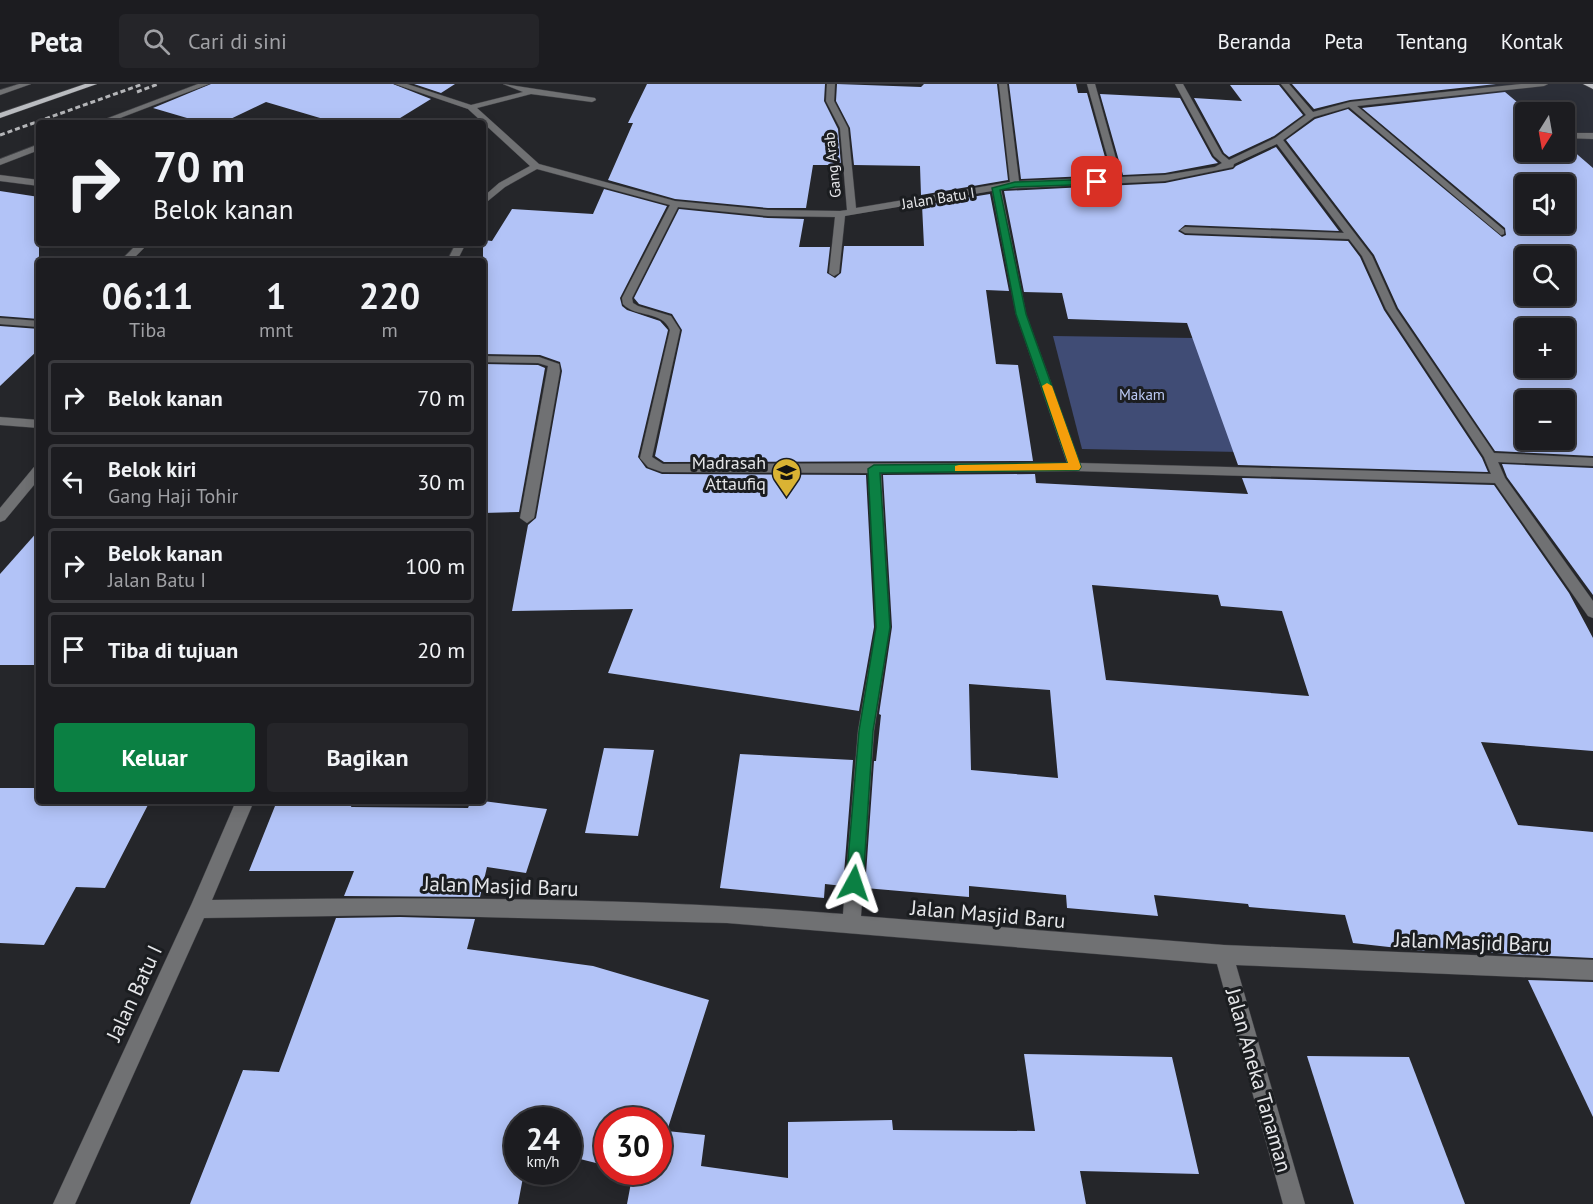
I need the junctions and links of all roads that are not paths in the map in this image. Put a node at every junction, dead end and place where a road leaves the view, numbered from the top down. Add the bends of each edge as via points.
1 (27, 84) edge
2 (70, 84) edge
3 (93, 84) edge
4 (205, 84) edge
5 (399, 84) edge
6 (507, 84) edge
7 (831, 84) edge
8 (1003, 84) edge
9 (1091, 84) edge
10 (1179, 84) edge
11 (1285, 84) edge
12 (1544, 84) edge
13 (1587, 84) edge
14 (1593, 87) edge
15 (531, 92) junction
16 (0, 93) edge
17 (592, 100) dead end
18 (1350, 104) junction
19 (471, 106) junction
20 (0, 108) edge
21 (1311, 115) junction
22 (0, 116) edge
23 (107, 120) edge
24 (1575, 136) edge
25 (1593, 136) edge
26 (1278, 140) junction
27 (36, 148) edge
28 (0, 162) edge
29 (1230, 165) junction
30 (536, 166) junction
31 (0, 178) edge
32 (1118, 181) junction
33 (36, 183) edge
34 (1015, 184) junction
35 (996, 188) junction
36 (486, 199) edge
37 (675, 204) junction
38 (852, 212) junction
39 (840, 214) junction
40 (1185, 230) dead end
41 (1501, 232) dead end
42 (1353, 236) junction
43 (141, 246) edge
44 (128, 258) edge
45 (834, 273) dead end
46 (0, 321) edge
47 (36, 324) edge
48 (486, 359) edge
49 (0, 421) edge
50 (36, 423) edge
51 (1490, 457) junction
52 (1593, 462) edge
53 (1075, 467) junction
54 (874, 469) junction
55 (36, 474) edge
56 (1499, 479) junction
57 (0, 517) edge
58 (527, 518) dead end
59 (1593, 612) edge
60 (244, 804) edge
61 (199, 909) junction
62 (851, 925) junction
63 (1224, 955) junction
64 (1593, 969) edge
65 (64, 1204) edge
66 (1294, 1204) edge

1 - 16 street
2 - 20 main road
3 - 22 main road
4 - 23 street
5 - 19 street, Jalan Batu I
6 - 15 street
7 - 38 street, Gang Arab via 830,100 844,128
8 - 34 street
9 - 32 street
10 - 29 street via 1218,156
11 - 21 street
12 - 18 street, Jalan Batu I
13 - 14 main road
15 - 17 street
15 - 19 street
18 - 21 street, Jalan Batu I
18 - 41 street
19 - 30 street, Jalan Batu I
21 - 26 street, Jalan Batu I
24 - 25 street
26 - 29 street, Jalan Batu I
26 - 42 street
27 - 28 street
29 - 32 street, Jalan Batu I via 1165,178
30 - 36 street via 502,185
30 - 37 street, Jalan Batu I
31 - 33 street
32 - 34 street, Jalan Batu I
34 - 35 street, Jalan Batu I
35 - 38 street, Jalan Batu I
35 - 53 street via 1021,314
37 - 39 street, Jalan Batu I via 768,213
37 - 54 street via 627,298 633,309 674,321 646,458 662,468
38 - 39 street, Jalan Batu I
39 - 45 street
40 - 42 street
42 - 51 street via 1367,256 1391,309
43 - 44 street
46 - 47 street
48 - 58 street via 553,364
49 - 50 street
51 - 52 street
51 - 56 street
53 - 54 street
53 - 56 street
54 - 62 street via 883,627 866,731
55 - 57 street
56 - 59 street
60 - 61 street, Jalan Batu I
61 - 62 street, Jalan Masjid Baru via 400,906 727,914
61 - 65 street, Jalan Batu I
62 - 63 street, Jalan Masjid Baru
63 - 64 street, Jalan Masjid Baru
63 - 66 street, Jalan Aneka Tanaman

